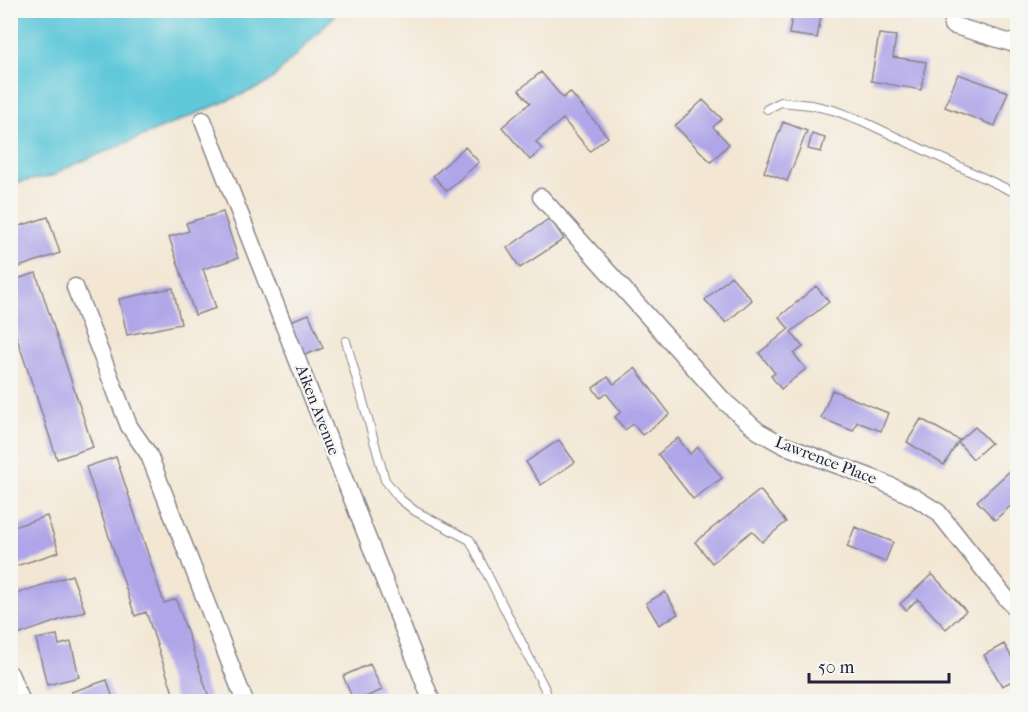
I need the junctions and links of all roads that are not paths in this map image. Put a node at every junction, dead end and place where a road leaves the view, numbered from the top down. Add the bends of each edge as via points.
1 (952, 25) dead end
2 (1017, 45) edge
3 (767, 109) dead end
4 (203, 120) dead end
5 (1017, 194) edge
6 (541, 196) dead end
7 (75, 287) dead end
8 (346, 341) dead end
9 (1017, 610) edge
10 (10, 674) edge
11 (22, 702) edge
12 (245, 702) edge
13 (432, 702) edge
14 (549, 702) edge

1 - 2 street
3 - 5 lane via 781,102 833,110
4 - 13 street, Aiken Avenue
6 - 9 street, Lawrence Place via 724,401 758,432 878,480 938,512
7 - 12 street via 129,426 149,455
8 - 14 lane via 385,480 415,511 470,540
10 - 11 street

